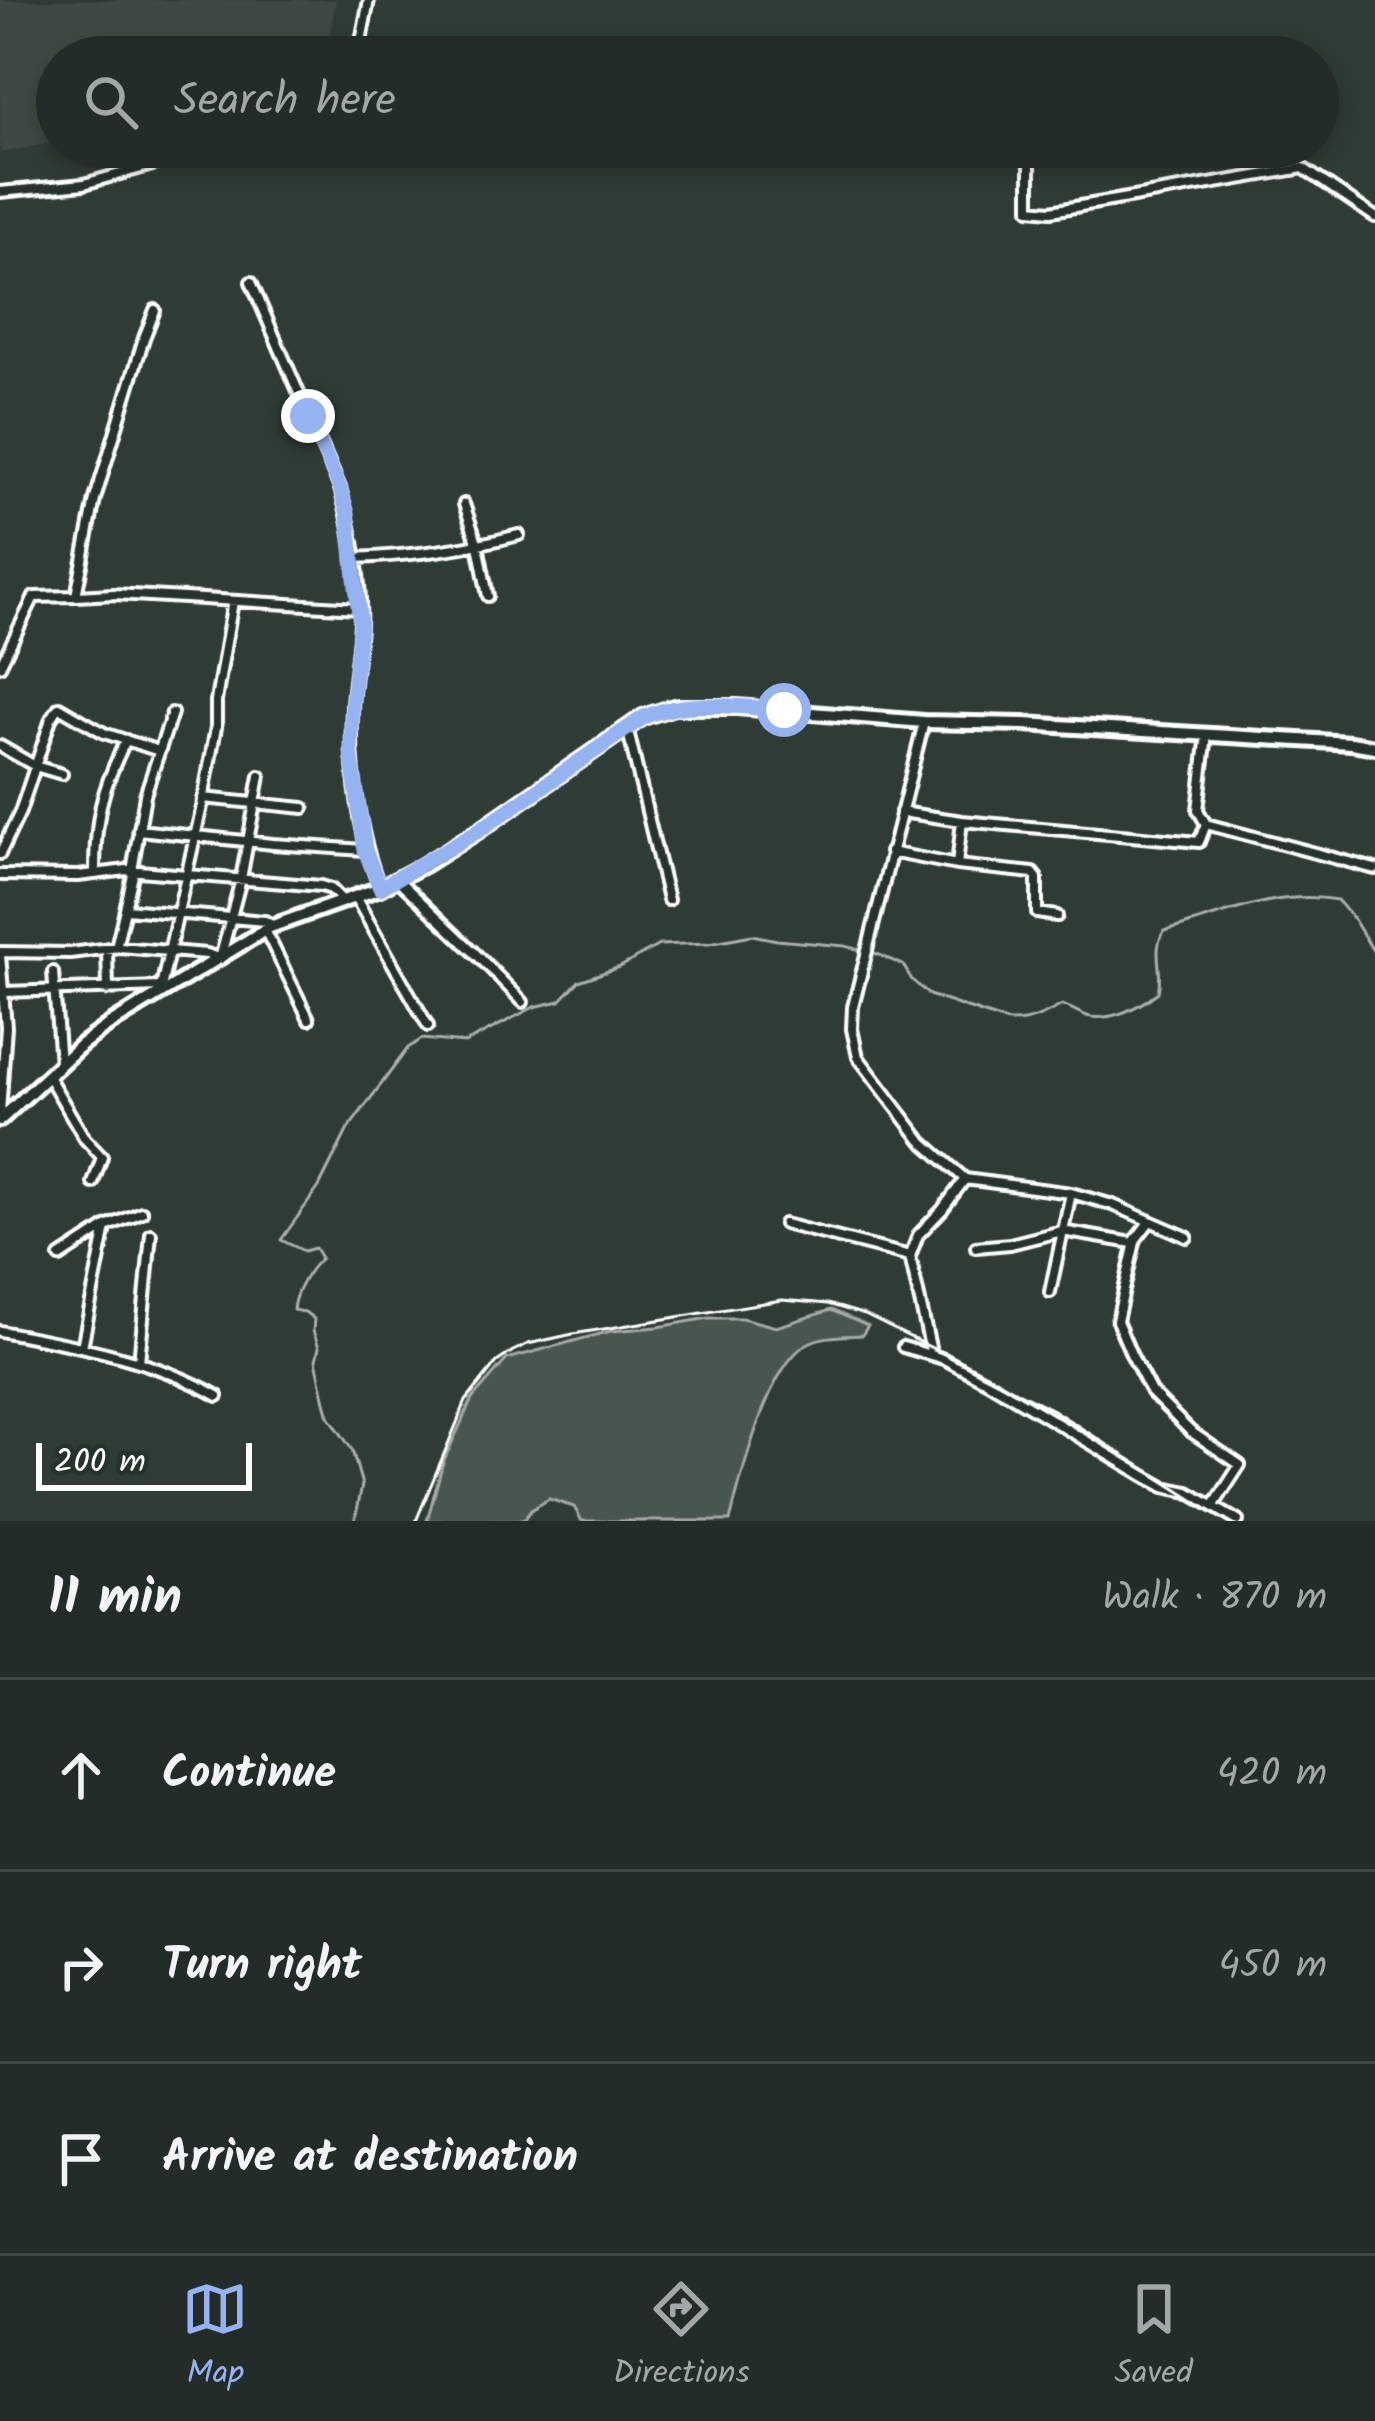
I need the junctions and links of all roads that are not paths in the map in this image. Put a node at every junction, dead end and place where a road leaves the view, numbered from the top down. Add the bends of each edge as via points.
1 (369, 0) edge
2 (362, 36) edge
3 (142, 168) edge
4 (1030, 168) edge
5 (1303, 168) edge
6 (1303, 168) edge
7 (0, 192) edge
8 (1375, 217) edge
9 (250, 283) dead end
10 (155, 310) dead end
11 (464, 504) dead end
12 (519, 536) dead end
13 (478, 545) junction
14 (354, 558) junction
15 (76, 596) junction
16 (488, 596) dead end
17 (233, 601) junction
18 (359, 608) junction
19 (0, 666) edge
20 (172, 712) dead end
21 (924, 722) junction
22 (627, 728) junction
23 (1207, 734) junction
24 (126, 740) junction
25 (0, 746) edge
26 (1375, 747) edge
27 (159, 751) junction
28 (35, 766) junction
29 (62, 774) dead end
30 (260, 776) dead end
31 (203, 798) junction
32 (256, 802) junction
33 (304, 808) dead end
34 (901, 812) junction
35 (962, 821) junction
36 (1206, 824) junction
37 (138, 830) junction
38 (195, 837) junction
39 (249, 842) junction
40 (365, 850) junction
41 (890, 852) junction
42 (0, 854) edge
43 (957, 866) junction
44 (1375, 868) edge
45 (133, 871) junction
46 (95, 874) junction
47 (0, 875) edge
48 (188, 875) junction
49 (241, 879) junction
50 (397, 879) junction
51 (380, 888) junction
52 (349, 899) junction
53 (668, 900) dead end
54 (126, 909) junction
55 (178, 913) junction
56 (1057, 916) dead end
57 (229, 918) junction
58 (269, 928) junction
59 (112, 948) junction
60 (169, 950) junction
61 (0, 954) edge
62 (220, 959) junction
63 (53, 972) dead end
64 (108, 990) junction
65 (161, 990) junction
66 (55, 991) junction
67 (4, 992) junction
68 (523, 1002) dead end
69 (309, 1019) dead end
70 (428, 1027) dead end
71 (60, 1064) junction
72 (48, 1076) junction
73 (0, 1116) edge
74 (965, 1179) junction
75 (93, 1183) dead end
76 (1071, 1193) junction
77 (142, 1212) dead end
78 (1150, 1221) junction
79 (784, 1224) dead end
80 (106, 1227) junction
81 (1062, 1231) junction
82 (152, 1234) dead end
83 (1187, 1237) dead end
84 (1136, 1242) junction
85 (976, 1247) dead end
86 (910, 1256) junction
87 (60, 1257) dead end
88 (1050, 1292) dead end
89 (0, 1331) edge
90 (930, 1346) dead end
91 (82, 1347) junction
92 (903, 1347) dead end
93 (139, 1362) junction
94 (218, 1396) dead end
95 (1214, 1505) junction
96 (1238, 1521) edge

1 - 2 street
3 - 7 street via 84,184
4 - 5 street via 1030,209 1052,211
6 - 8 street
9 - 14 street via 340,488
10 - 15 street via 95,499
11 - 13 street
12 - 13 street
13 - 14 street
13 - 16 street
14 - 18 street
15 - 17 street
15 - 19 street via 34,597
17 - 18 street
17 - 31 street
18 - 40 street via 351,752
20 - 27 street
21 - 22 main road via 688,705
21 - 23 main road
21 - 34 street
22 - 50 main road
22 - 53 street
23 - 26 main road
23 - 36 street via 1198,811
24 - 27 street
24 - 28 street via 59,707
24 - 46 street via 100,802
25 - 28 street
27 - 37 street
28 - 29 street
28 - 42 street
30 - 32 street
31 - 32 street
31 - 38 street
32 - 33 street
32 - 39 street
34 - 35 street
34 - 41 street
35 - 36 street via 1190,843 1202,839
35 - 43 street
36 - 44 street
37 - 38 street
37 - 45 street
38 - 39 street
38 - 48 street
39 - 40 street
39 - 49 street
40 - 51 street
41 - 43 street
41 - 74 street via 853,1006 858,1058 921,1140
43 - 56 street via 1033,873 1036,911
45 - 46 street
45 - 48 street
45 - 54 street
46 - 47 street
48 - 49 street
48 - 55 street
49 - 52 street via 321,886
49 - 57 street
50 - 51 main road
50 - 68 street
51 - 52 main road
52 - 58 main road
52 - 70 street
54 - 55 street
54 - 59 street
55 - 57 street
55 - 60 street
57 - 58 street via 266,921
57 - 62 street
58 - 62 main road
58 - 69 street
59 - 60 street
59 - 61 street
59 - 64 street
60 - 62 street
60 - 65 street
61 - 67 street
62 - 65 main road
63 - 66 street
64 - 65 street
64 - 66 street
65 - 71 main road
66 - 67 street
66 - 71 street
67 - 73 street
71 - 72 main road
72 - 73 main road
72 - 75 street via 102,1157
74 - 76 street
74 - 86 street
76 - 78 street
76 - 81 street
77 - 80 street
78 - 83 street
78 - 84 street
79 - 86 street
80 - 87 street
80 - 91 street
81 - 84 street
81 - 85 street
81 - 88 street
82 - 93 street
84 - 95 street via 1117,1321 1151,1392 1240,1465
86 - 90 street
89 - 91 street
91 - 93 street
92 - 95 street via 944,1359 1165,1487
93 - 94 street
95 - 96 street

